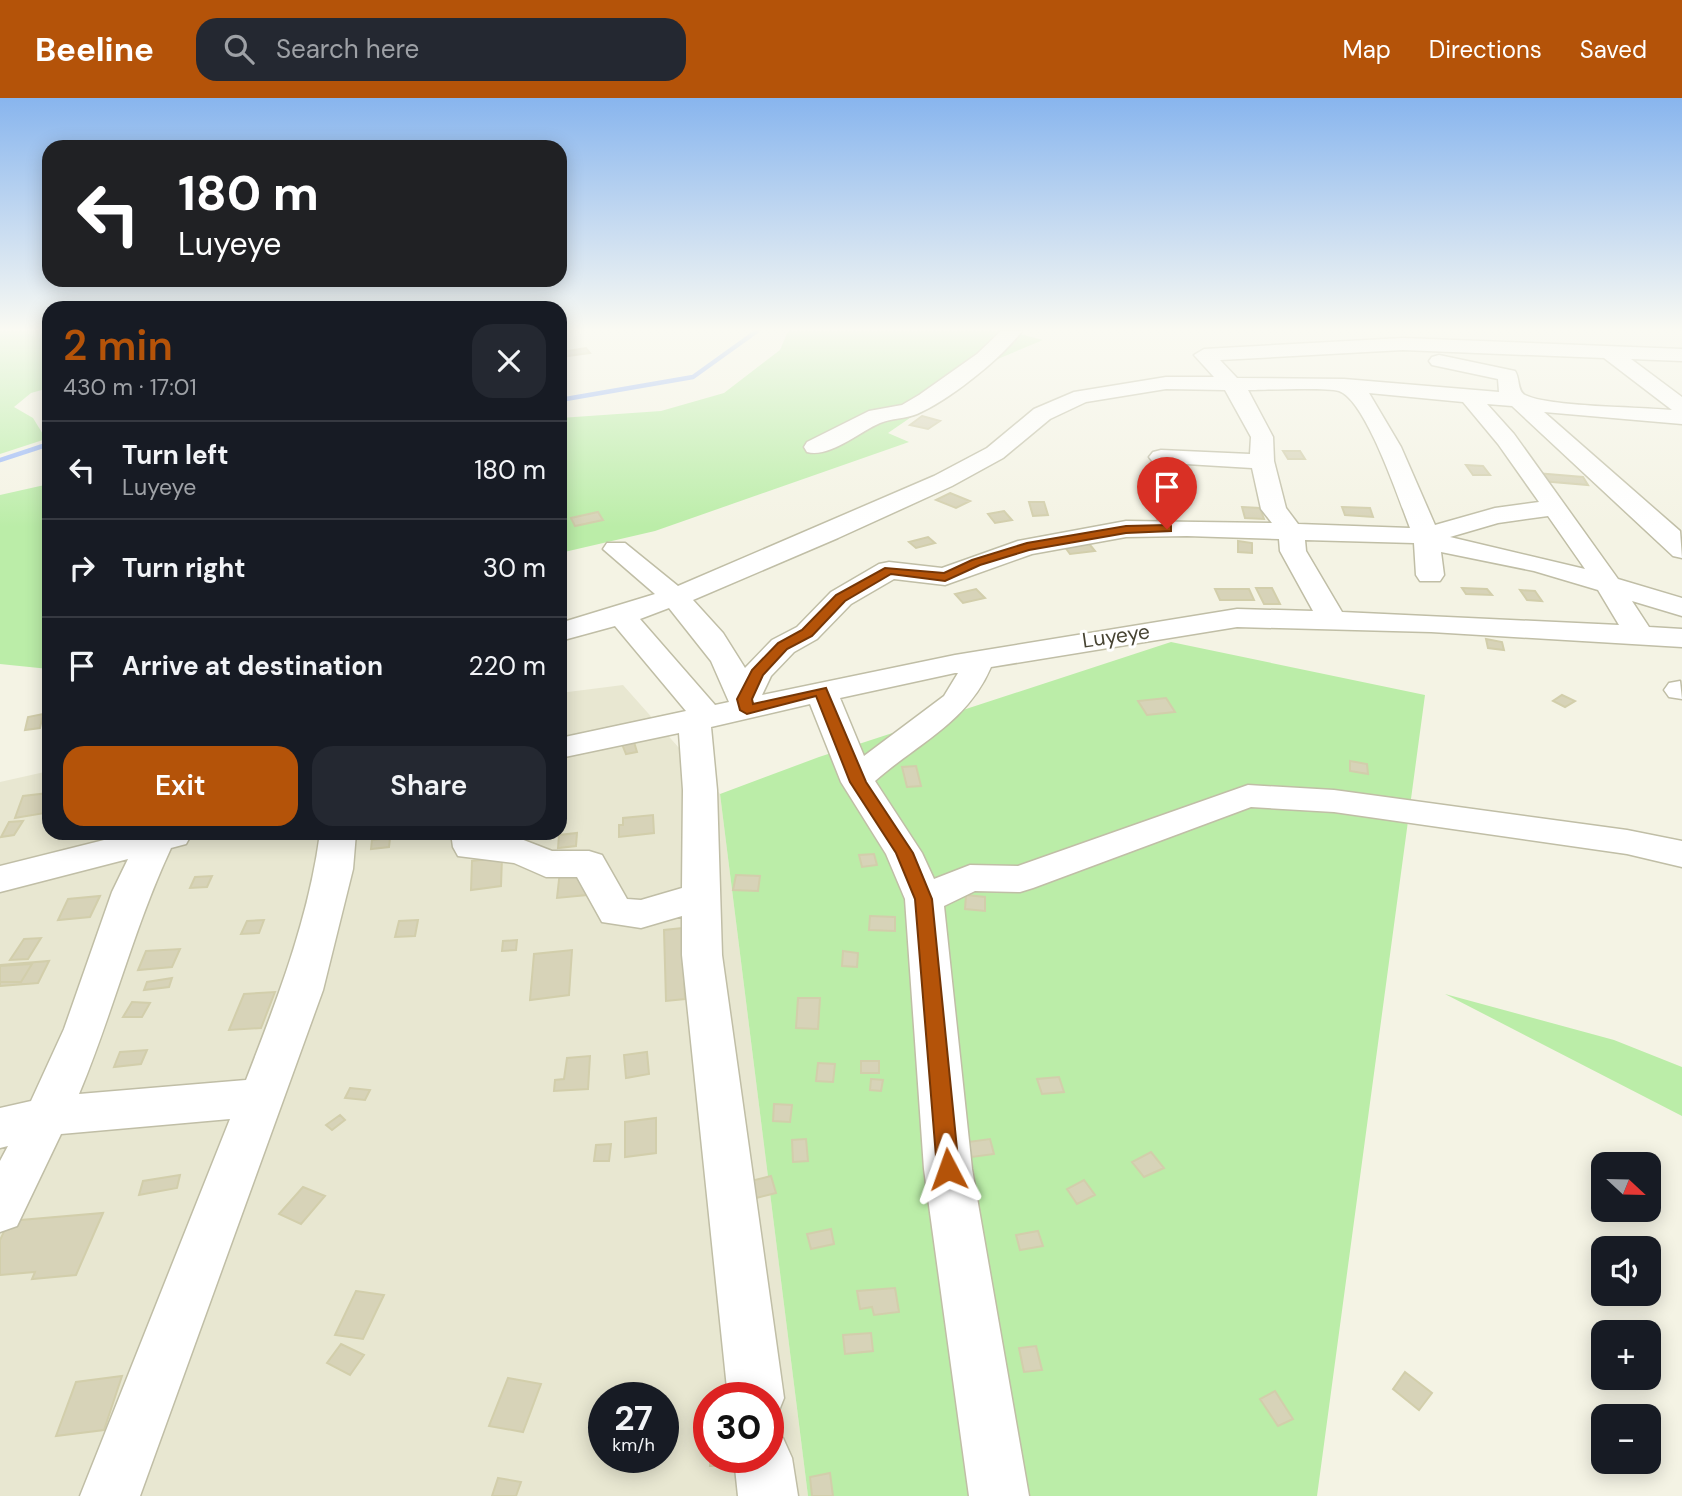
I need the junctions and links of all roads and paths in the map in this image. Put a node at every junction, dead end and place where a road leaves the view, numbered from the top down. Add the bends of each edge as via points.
1 (932, 396) edge
2 (1080, 396) edge
3 (1239, 396) edge
4 (1359, 396) edge
5 (1451, 396) edge
6 (1514, 396) edge
7 (1668, 396) edge
8 (1471, 398) junction
9 (1518, 400) junction
10 (1682, 407) edge
11 (1682, 417) edge
12 (815, 447) dead end
13 (1161, 457) dead end
14 (1262, 461) junction
15 (1536, 482) junction
16 (1552, 508) junction
17 (1495, 516) junction
18 (1292, 533) junction
19 (1426, 536) junction
20 (1678, 541) edge
21 (616, 549) dead end
22 (1430, 575) dead end
23 (1605, 584) junction
24 (677, 596) junction
25 (1682, 607) edge
26 (621, 616) junction
27 (1332, 618) junction
28 (567, 630) edge
29 (1639, 634) junction
30 (1682, 638) edge
31 (979, 660) junction
32 (821, 691) junction
33 (746, 704) junction
34 (701, 720) junction
35 (567, 747) edge
36 (857, 778) junction
37 (152, 840) edge
38 (165, 840) edge
39 (337, 840) edge
40 (470, 840) edge
41 (1682, 854) edge
42 (0, 879) edge
43 (702, 896) junction
44 (924, 899) junction
45 (263, 1097) junction
46 (47, 1116) junction
47 (0, 1128) edge
48 (0, 1209) edge
49 (754, 1382) edge
50 (765, 1473) edge
51 (110, 1496) edge
52 (768, 1496) edge
53 (999, 1496) edge

1 - 12 street via 908,410 877,416
2 - 24 street via 1050,408 995,453 943,481
3 - 14 street via 1262,437
4 - 19 street via 1390,447
5 - 8 street
6 - 9 street
7 - 10 street
8 - 9 street
8 - 15 street
9 - 11 street via 1556,408
9 - 20 street
13 - 14 street
14 - 18 street via 1274,509
15 - 16 street
15 - 17 street
16 - 17 street
16 - 23 street
17 - 19 street
18 - 19 street
18 - 27 street via 1293,551
18 - 33 street via 1126,529 1027,547 945,577 889,570 841,598 807,633 783,646 757,673
19 - 22 street
19 - 23 street via 1448,546 1539,564
21 - 24 street
23 - 25 street
23 - 29 street
24 - 26 street
24 - 33 street via 729,660
26 - 28 street
26 - 34 street via 650,647
27 - 29 street, Luyeye
27 - 31 street, Luyeye via 1237,618
29 - 30 street, Luyeye
31 - 32 street, Luyeye
31 - 36 street via 955,703
32 - 33 street, Luyeye
32 - 36 street
33 - 34 street, Luyeye
34 - 35 street, Luyeye
34 - 43 street
36 - 44 street via 904,853
37 - 42 street
38 - 46 street via 131,892 85,1029
39 - 45 street via 302,990
40 - 43 street via 471,848 521,851 547,864 589,864 615,912 641,914
41 - 44 street via 1627,842 1334,801 1248,796 1020,879 970,878
43 - 49 street via 702,955
44 - 53 street via 948,1169
45 - 46 street
45 - 51 street
46 - 47 street
46 - 48 street
50 - 52 street

